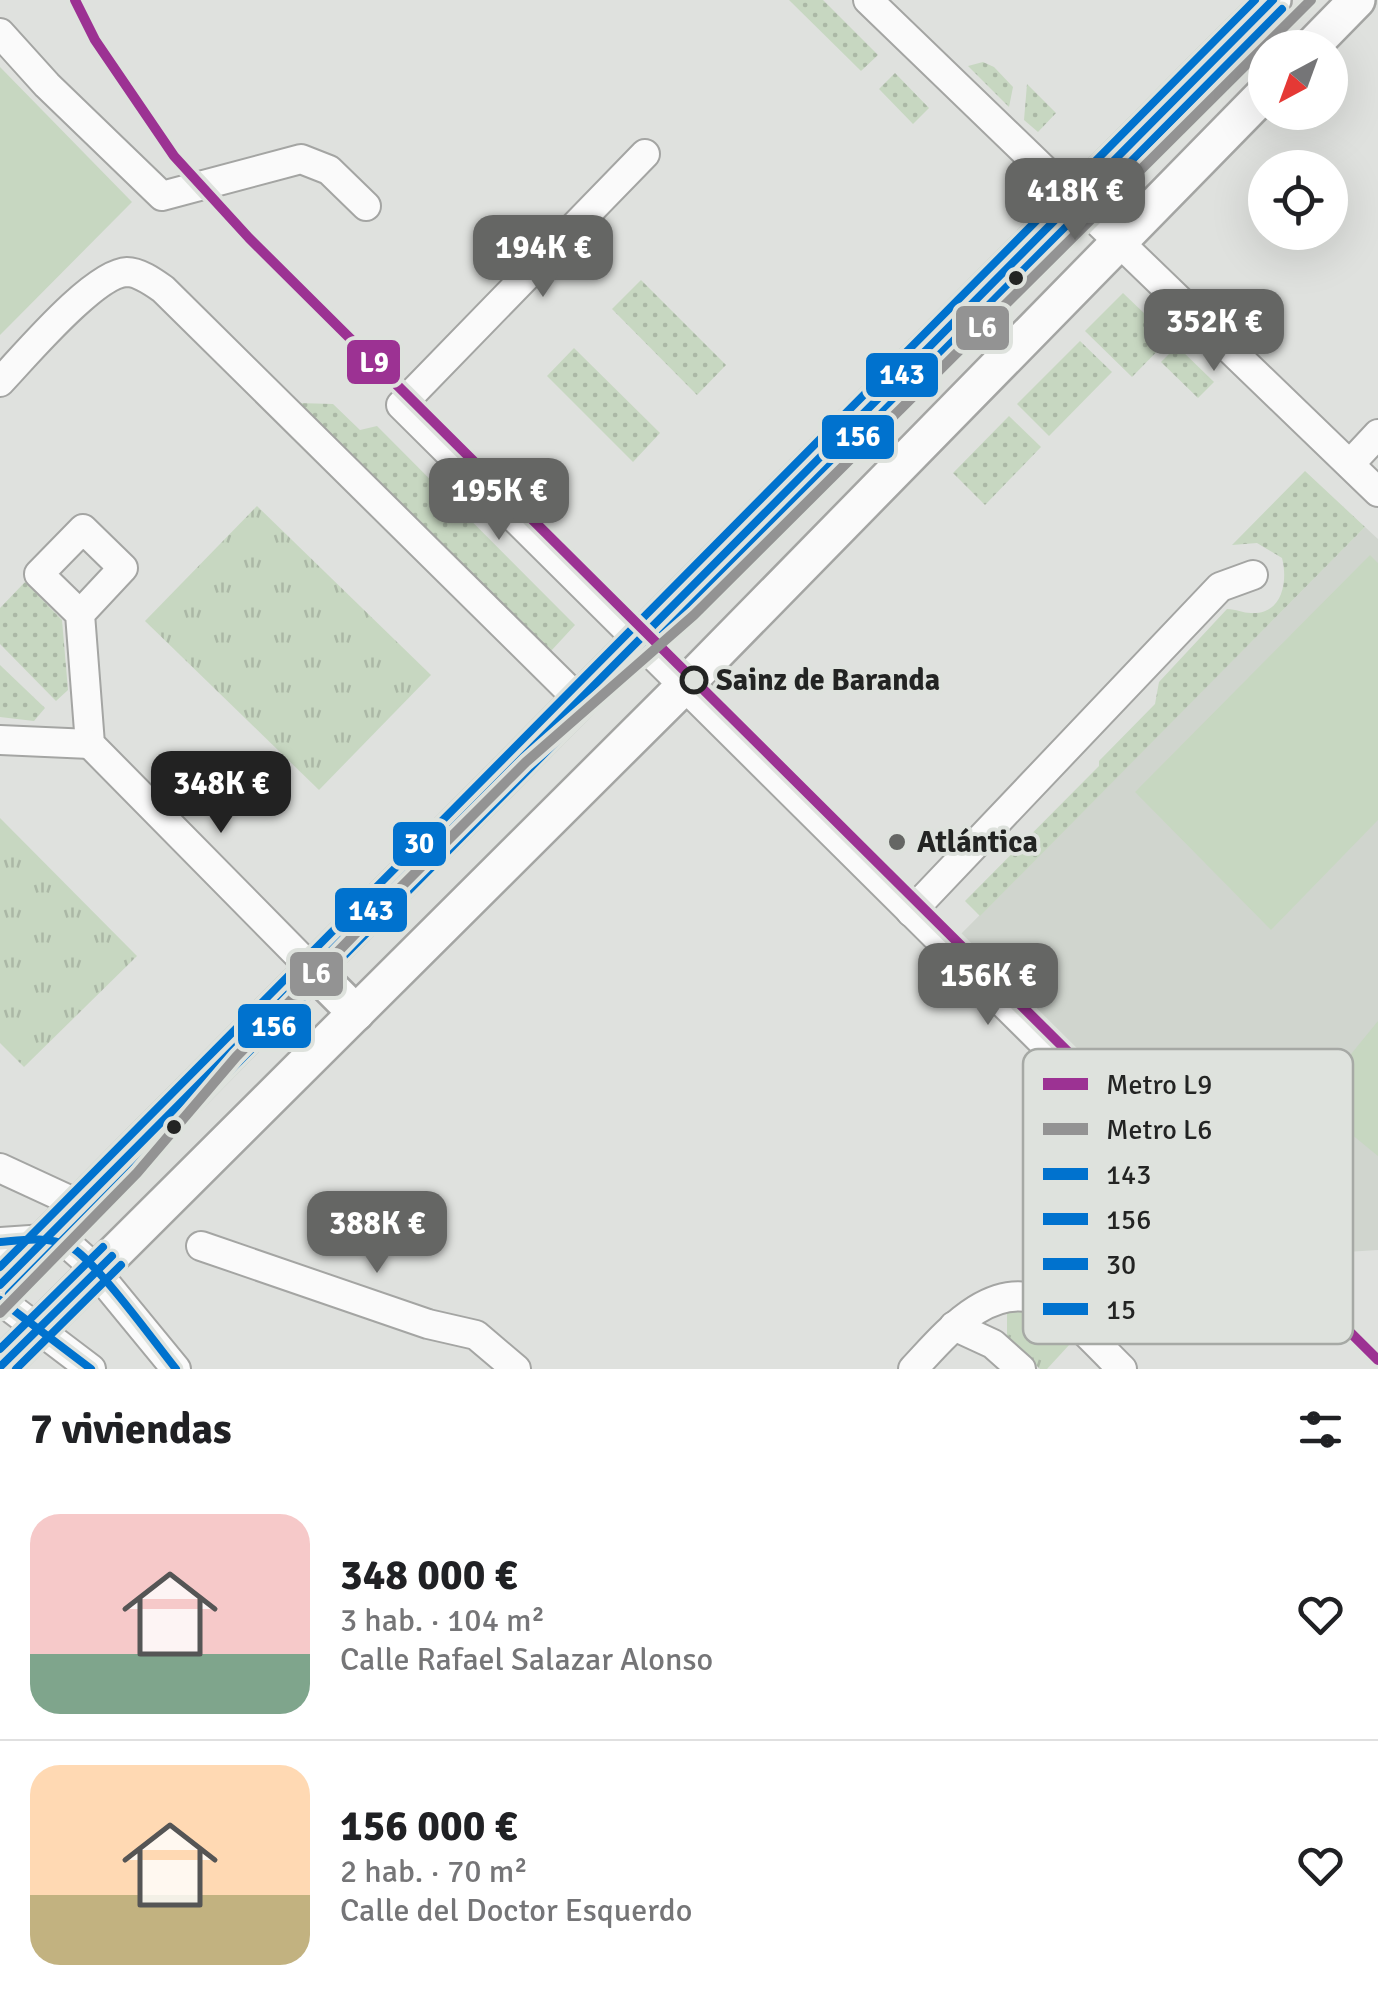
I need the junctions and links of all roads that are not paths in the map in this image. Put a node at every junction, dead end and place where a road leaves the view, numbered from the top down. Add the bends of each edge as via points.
1 (868, 0) edge
2 (1273, 0) edge
3 (1357, 0) edge
4 (1328, 30) edge
5 (0, 33) edge
6 (1248, 109) edge
7 (645, 154) dead end
8 (1073, 201) junction
9 (366, 206) dead end
10 (1117, 242) junction
11 (0, 382) edge
12 (1378, 434) edge
13 (1350, 464) junction
14 (1378, 492) edge
15 (1253, 575) dead end
16 (80, 614) dead end
17 (638, 640) junction
18 (684, 686) junction
19 (579, 700) junction
20 (0, 740) edge
21 (90, 744) junction
22 (910, 912) junction
23 (312, 968) junction
24 (356, 1012) junction
25 (1049, 1049) edge
26 (0, 1168) edge
27 (80, 1205) junction
28 (45, 1239) junction
29 (0, 1242) edge
30 (201, 1246) dead end
31 (96, 1272) junction
32 (0, 1285) edge
33 (0, 1300) edge
34 (1023, 1300) edge
35 (954, 1326) junction
36 (40, 1328) junction
37 (1095, 1344) edge
38 (0, 1366) edge
39 (91, 1369) edge
40 (176, 1369) edge
41 (516, 1369) edge
42 (913, 1369) edge
43 (1021, 1369) edge
44 (1122, 1369) edge

1 - 8 street
2 - 8 main road
3 - 4 main road
5 - 9 street via 162,196 300,159 329,170
6 - 10 main road
7 - 17 street via 400,405
8 - 10 street
8 - 17 main road
10 - 13 street
10 - 18 main road
11 - 19 street via 107,278 127,272 146,278
12 - 13 street
13 - 14 street
15 - 22 street via 1220,587
16 - 21 street
17 - 18 street
17 - 19 main road
18 - 22 street
18 - 24 main road
19 - 23 main road
20 - 21 street
21 - 23 street
22 - 25 street
23 - 24 main road
23 - 27 main road
24 - 31 main road
26 - 27 street
27 - 28 main road
28 - 29 street
28 - 31 street via 71,1247
28 - 32 main road
30 - 41 street via 476,1335
31 - 36 main road
31 - 40 street
33 - 36 street
34 - 35 street via 997,1300
35 - 42 street
35 - 43 street via 993,1344
36 - 38 main road
36 - 39 street
37 - 44 street

